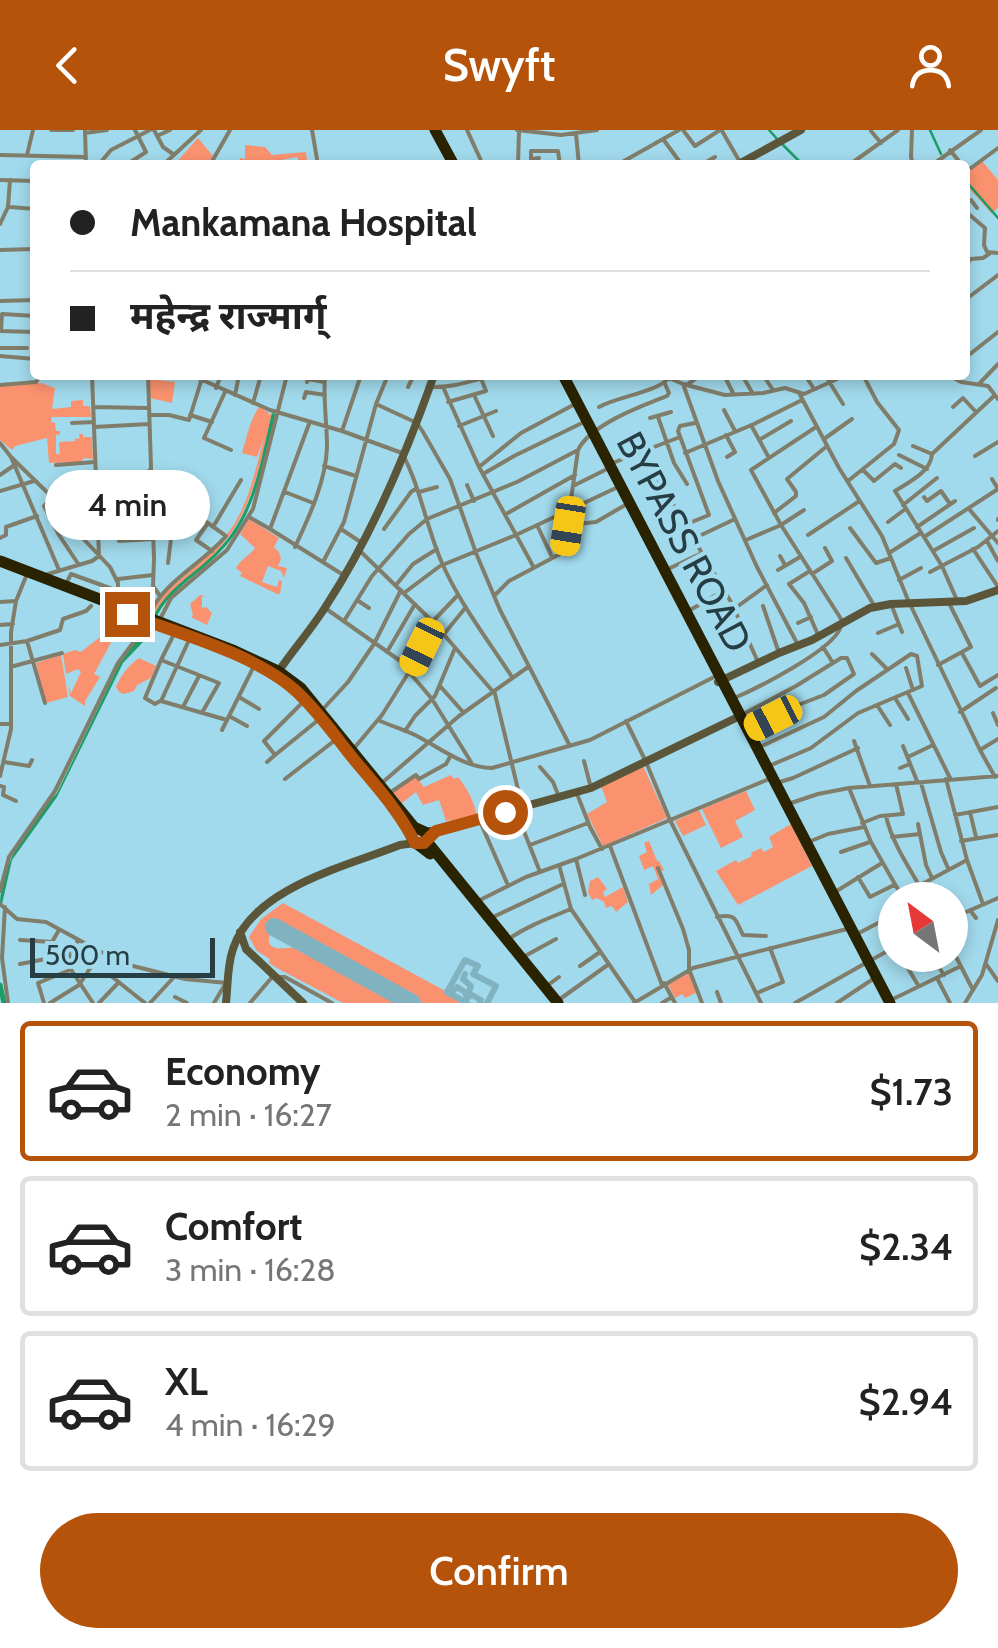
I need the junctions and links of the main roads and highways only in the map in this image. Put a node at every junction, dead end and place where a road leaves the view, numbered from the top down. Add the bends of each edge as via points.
1 (434, 130) edge
2 (449, 160) edge
3 (564, 380) edge
4 (564, 380) edge
5 (589, 430) junction
6 (609, 466) junction
7 (643, 531) junction
8 (0, 564) edge
9 (663, 571) junction
10 (43, 580) junction
11 (152, 620) junction
12 (277, 673) junction
13 (719, 678) junction
14 (738, 717) junction
15 (770, 776) junction
16 (421, 836) junction
17 (805, 844) junction
18 (855, 940) junction
19 (867, 962) junction
20 (557, 1002) edge
21 (888, 1003) edge

1 - 2 highway
3 - 5 highway, BYPASS ROAD
4 - 5 highway, BYPASS ROAD
5 - 6 highway, BYPASS ROAD
6 - 7 highway, BYPASS ROAD
6 - 7 highway, BYPASS ROAD
7 - 9 highway, BYPASS ROAD
8 - 10 highway
9 - 13 highway, BYPASS ROAD
9 - 13 highway, BYPASS ROAD
10 - 11 highway
10 - 11 highway
11 - 12 highway
11 - 12 highway
12 - 16 highway via 309,697
13 - 14 highway, BYPASS ROAD
14 - 15 highway, BYPASS ROAD
14 - 15 highway, BYPASS ROAD
15 - 17 highway, BYPASS ROAD
15 - 17 highway, BYPASS ROAD
16 - 20 highway
16 - 20 highway
17 - 18 highway, BYPASS ROAD
17 - 18 highway, BYPASS ROAD
18 - 19 highway, BYPASS ROAD
19 - 21 highway, BYPASS ROAD
19 - 21 highway, BYPASS ROAD

